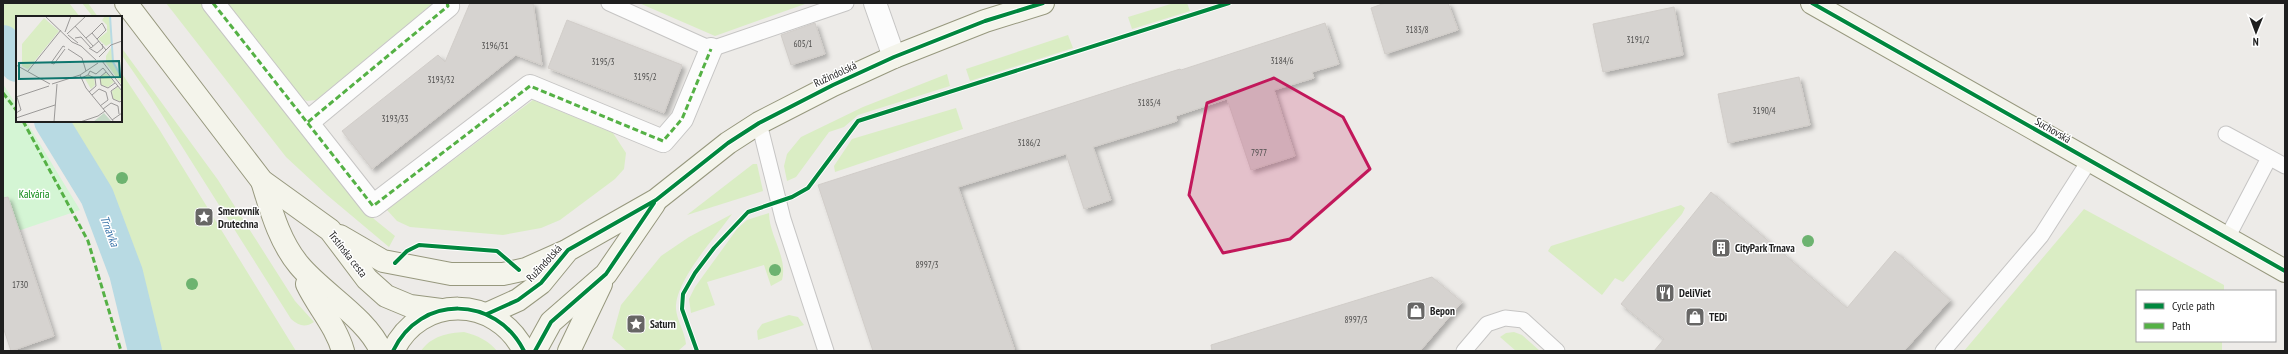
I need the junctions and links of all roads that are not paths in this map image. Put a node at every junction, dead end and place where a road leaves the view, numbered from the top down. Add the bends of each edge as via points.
1 (126, 3) edge
2 (213, 3) edge
3 (448, 3) edge
4 (609, 3) edge
5 (846, 3) edge
6 (875, 3) edge
7 (1043, 3) edge
8 (1812, 3) edge
9 (711, 49) junction
10 (894, 57) junction
11 (308, 122) junction
12 (759, 123) junction
13 (2226, 134) dead end
14 (2270, 158) junction
15 (2090, 161) junction
16 (2285, 166) edge
17 (262, 181) junction
18 (656, 200) junction
19 (330, 230) junction
20 (2227, 238) junction
21 (568, 250) junction
22 (298, 265) junction
23 (2285, 271) edge
24 (606, 274) junction
25 (441, 310) junction
26 (487, 314) junction
27 (343, 351) edge
28 (382, 351) edge
29 (393, 351) edge
30 (524, 351) edge
31 (535, 351) edge
32 (569, 351) edge
33 (826, 351) edge
34 (1464, 351) edge
35 (1557, 351) edge
36 (1943, 351) edge

1 - 17 street, Trstínska cesta
2 - 11 street
3 - 11 street via 448,6
4 - 9 lane
5 - 9 lane
6 - 10 street
7 - 10 street, Ružindolská via 985,21
8 - 15 street, Suchovská
9 - 11 street via 682,119 663,141 530,86 373,206
10 - 12 street, Ružindolská
12 - 18 street, Ružindolská
12 - 33 lane via 783,220
13 - 14 lane
14 - 16 lane
14 - 20 lane
15 - 20 street, Suchovská
15 - 36 lane via 2041,236
17 - 19 street, Trstínska cesta
17 - 22 street, Trstínska cesta via 277,228
18 - 21 street, Ružindolská
18 - 24 street, Ružindolská
19 - 21 street via 383,261 451,274 503,274 526,269
19 - 25 street, Trstínska cesta via 367,279 386,296 410,306
20 - 23 street, Suchovská
21 - 26 street, Ružindolská via 541,283 518,300
22 - 27 street via 316,301 330,320
22 - 28 street, Trstínska cesta via 369,331
24 - 31 street, Ružindolská via 552,322
24 - 32 street
25 - 26 street via 464,308
25 - 29 street via 411,326
26 - 30 street via 506,326
34 - 35 lane via 1487,324 1505,318 1523,320

